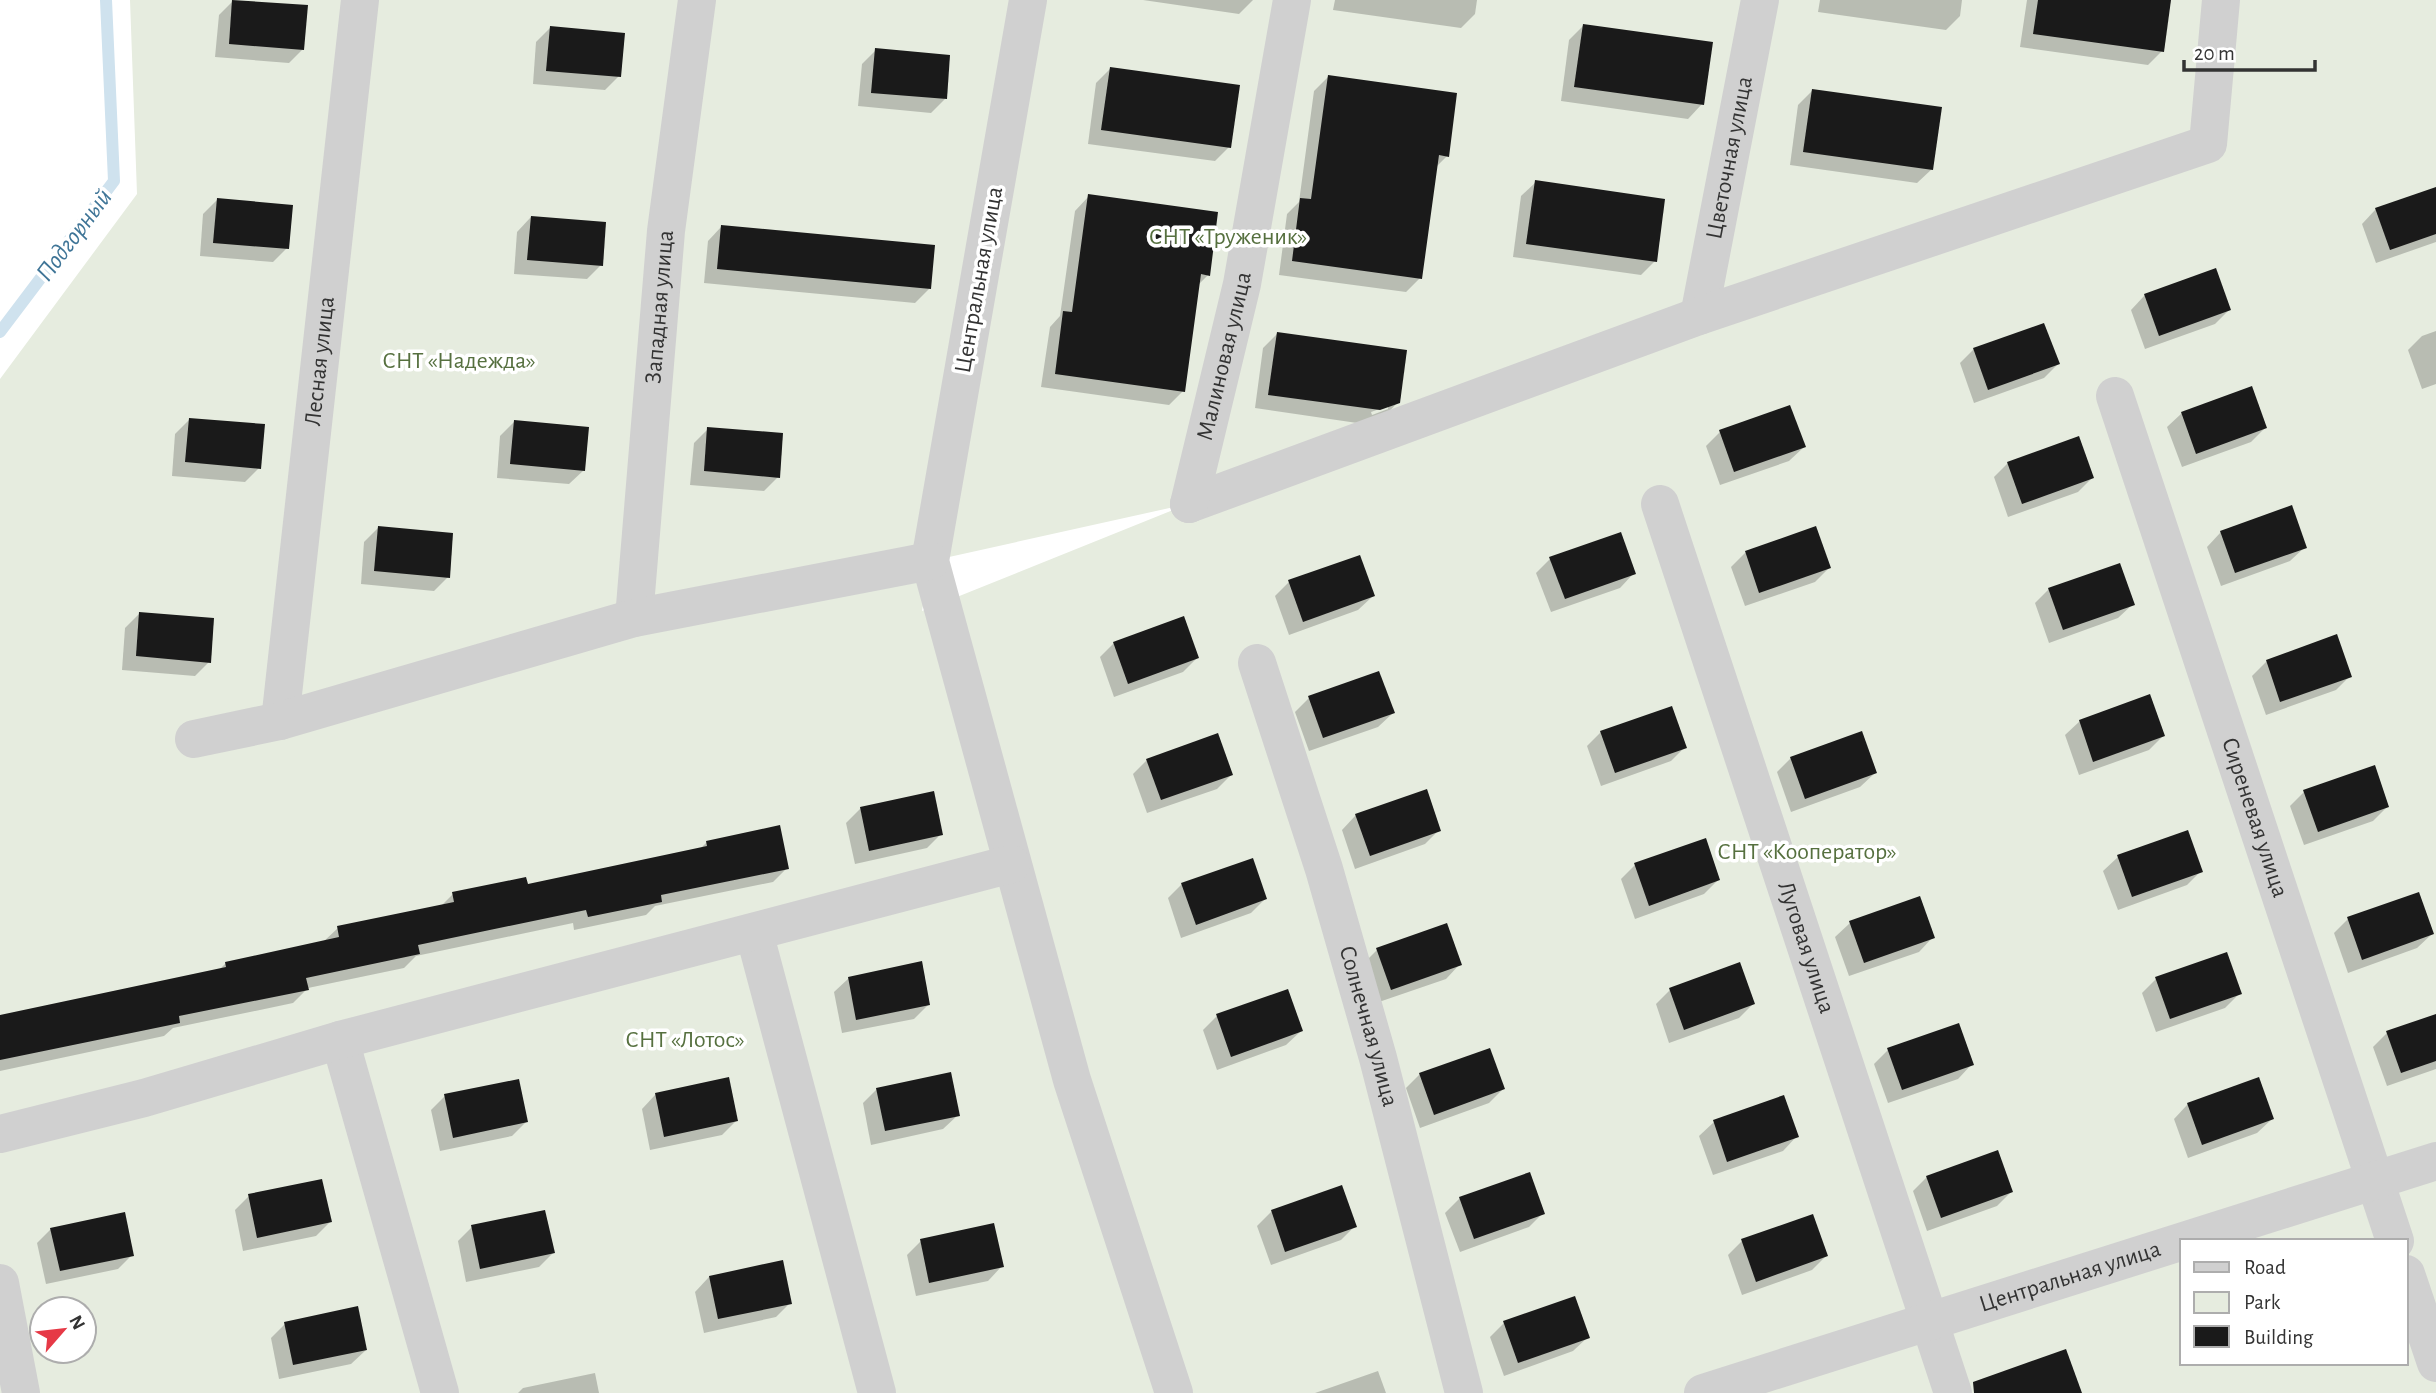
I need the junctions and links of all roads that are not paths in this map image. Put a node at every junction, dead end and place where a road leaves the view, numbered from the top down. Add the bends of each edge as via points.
1 (360, 0) edge
2 (697, 0) edge
3 (1028, 0) edge
4 (1292, 0) edge
5 (1760, 0) edge
6 (2221, 0) edge
7 (1699, 316) junction
8 (2115, 396) dead end
9 (1660, 504) dead end
10 (930, 561) junction
11 (634, 618) junction
12 (1257, 663) dead end
13 (281, 721) junction
14 (194, 739) dead end
15 (1011, 864) junction
16 (754, 932) junction
17 (340, 1040) junction
18 (0, 1134) edge
19 (2436, 1161) edge
20 (2375, 1179) junction
21 (2185, 1239) edge
22 (2394, 1239) edge
23 (2180, 1241) edge
24 (2408, 1280) edge
25 (0, 1283) edge
26 (1929, 1320) junction
27 (2436, 1363) edge
28 (21, 1393) edge
29 (440, 1393) edge
30 (877, 1393) edge
31 (1174, 1393) edge
32 (1464, 1393) edge
33 (1703, 1393) edge
34 (1953, 1393) edge

1 - 13 street, Лесная улица
2 - 11 street, Западная улица via 666,231
3 - 10 street, Центральная улица
4 - 7 street, Малиновая улица via 1242,284 1189,504
5 - 7 street, Цветочная улица
6 - 7 street via 2208,144
8 - 20 street, Сиреневая улица
9 - 26 street, Луговая улица
10 - 11 street
10 - 15 street
11 - 13 street
12 - 32 street, Солнечная улица via 1339,919
13 - 14 street
15 - 16 street
15 - 31 street via 1072,1080
16 - 17 street
16 - 30 street
17 - 18 street via 144,1098
17 - 29 street
19 - 20 street, Центральная улица
20 - 21 street, Центральная улица
20 - 22 street, Сиреневая улица
23 - 26 street, Центральная улица
24 - 27 street
25 - 28 street
26 - 33 street, Центральная улица
26 - 34 street, Луговая улица

